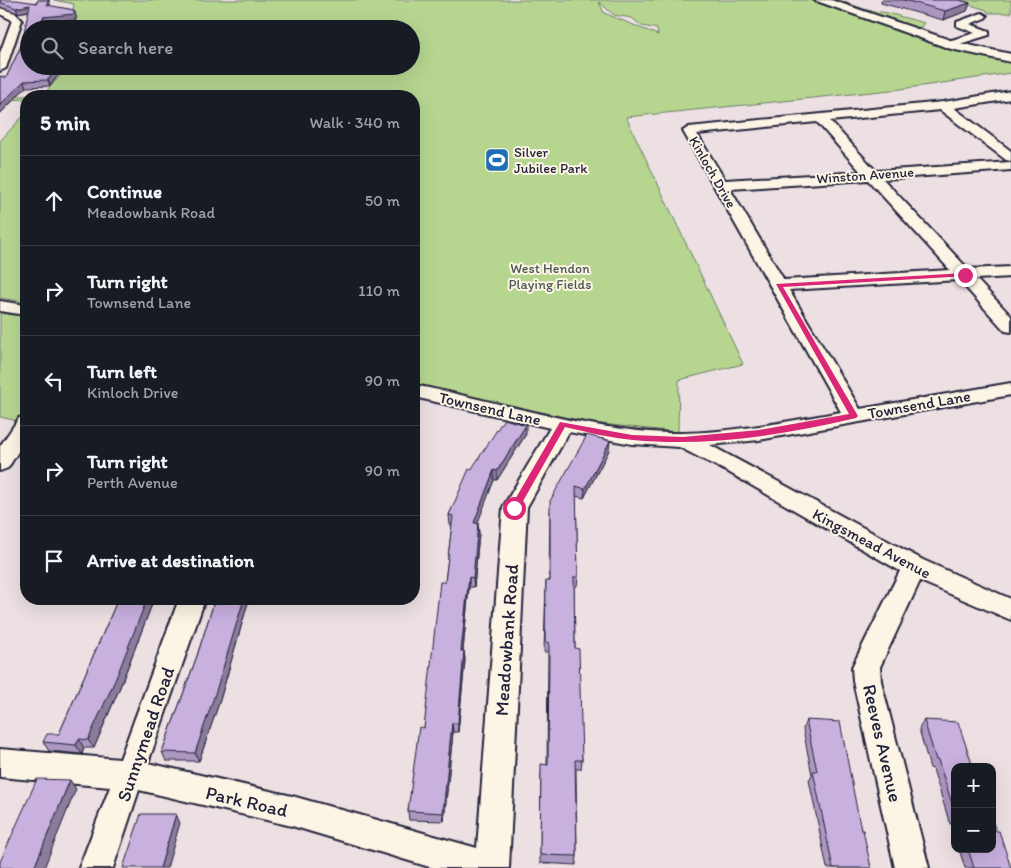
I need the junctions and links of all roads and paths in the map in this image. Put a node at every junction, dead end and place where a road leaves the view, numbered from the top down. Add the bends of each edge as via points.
1 (820, 0) edge
2 (0, 12) edge
3 (982, 16) dead end
4 (949, 44) junction
5 (1011, 58) edge
6 (0, 66) edge
7 (1011, 95) edge
8 (942, 106) junction
9 (820, 118) junction
10 (1011, 157) edge
11 (1011, 166) edge
12 (874, 175) junction
13 (720, 185) junction
14 (1011, 272) edge
15 (965, 275) junction
16 (779, 285) junction
17 (0, 306) edge
18 (20, 309) edge
19 (1011, 327) edge
20 (1011, 389) edge
21 (420, 392) edge
22 (854, 416) junction
23 (563, 424) junction
24 (20, 432) edge
25 (737, 436) junction
26 (683, 440) junction
27 (0, 463) edge
28 (738, 468) junction
29 (914, 567) junction
30 (190, 605) edge
31 (1011, 610) edge
32 (0, 763) edge
33 (131, 774) junction
34 (96, 868) edge
35 (490, 868) edge
36 (912, 868) edge

1 - 4 street
2 - 6 street via 12,14 16,20
3 - 4 street via 961,24 985,33
4 - 5 street
7 - 8 street, Kinloch Drive
8 - 9 street, Kinloch Drive
8 - 10 street
9 - 12 street
9 - 13 street, Kinloch Drive via 689,131
11 - 12 street, Winston Avenue
12 - 13 street, Winston Avenue
12 - 15 street
13 - 16 street, Kinloch Drive
14 - 15 street
15 - 16 street
15 - 19 street
16 - 22 street, Kinloch Drive
17 - 18 street
20 - 22 street, Townsend Lane
21 - 23 street, Townsend Lane
22 - 25 street, Townsend Lane
23 - 26 street, Townsend Lane via 632,437
23 - 35 street, Meadowbank Road via 514,508
24 - 27 street
25 - 26 street, Townsend Lane
25 - 28 street
26 - 28 street, Kingsmead Avenue
28 - 29 street, Kingsmead Avenue
29 - 31 street, Kingsmead Avenue
29 - 36 street, Reeves Avenue via 866,667
30 - 33 street, Sunnymead Road
32 - 33 street, Park Road
33 - 34 street, Sunnymead Road
33 - 35 street, Park Road via 292,811

